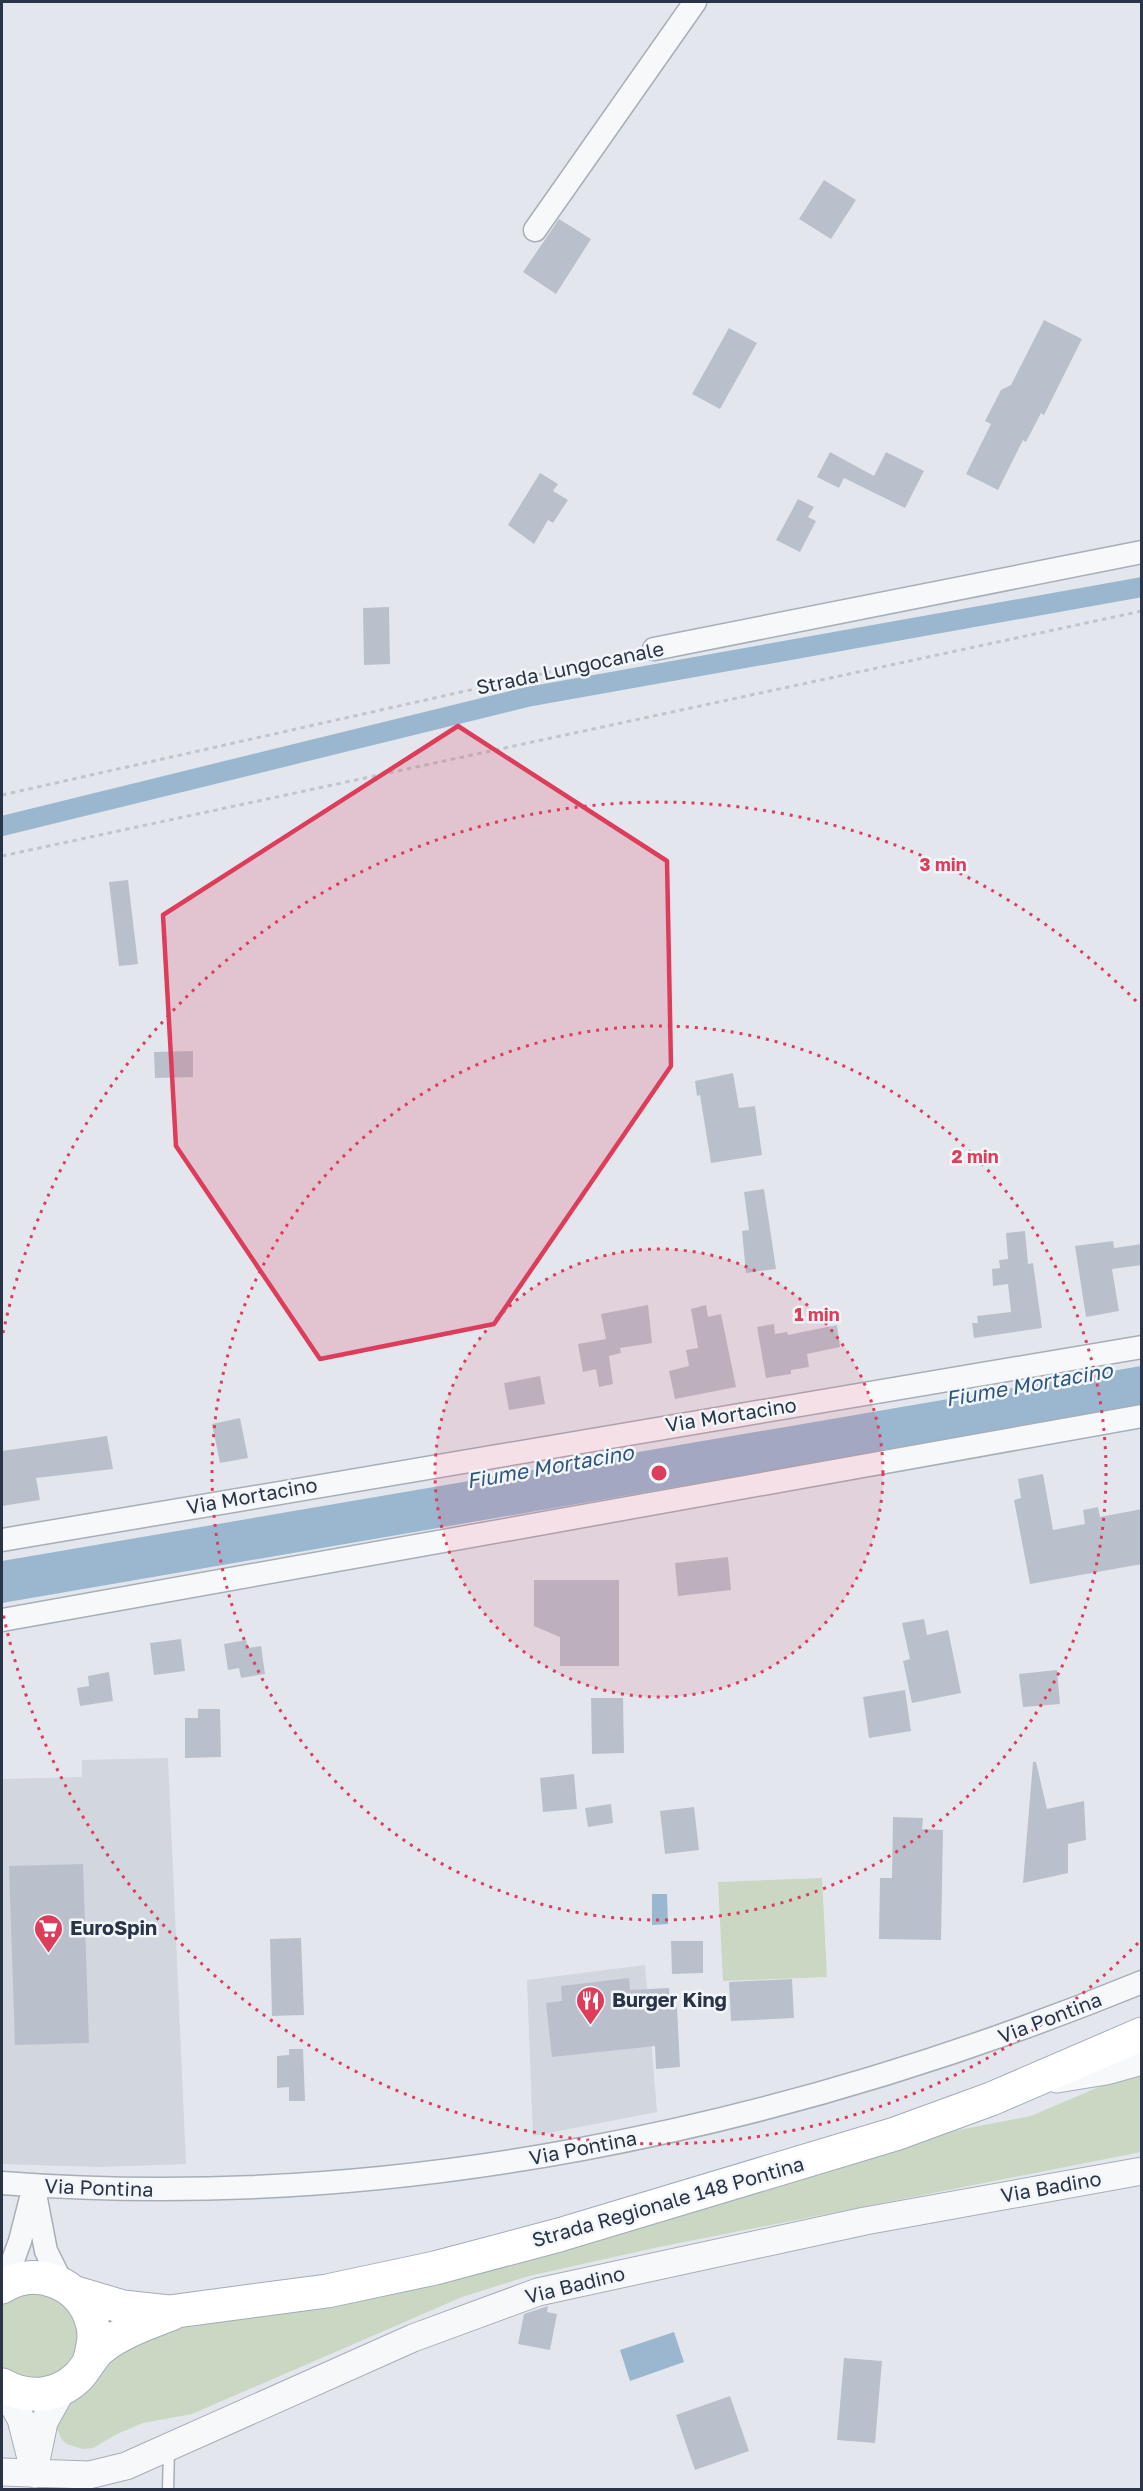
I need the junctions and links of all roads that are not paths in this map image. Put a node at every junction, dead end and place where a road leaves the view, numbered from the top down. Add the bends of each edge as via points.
1 (695, 2) edge
2 (534, 230) dead end
3 (1142, 552) edge
4 (654, 649) road end
5 (1142, 1347) edge
6 (1142, 1416) edge
7 (2, 1540) edge
8 (2, 1620) edge
9 (1142, 1982) edge
10 (1142, 2034) edge
11 (1142, 2061) edge
12 (1035, 2081) junction
13 (1137, 2173) edge
14 (2, 2183) edge
15 (34, 2186) junction
16 (3, 2286) edge
17 (69, 2288) junction
18 (177, 2311) junction
19 (90, 2359) junction
20 (2, 2385) edge
21 (63, 2388) junction
22 (169, 2449) junction
23 (2, 2472) edge
24 (35, 2474) junction
25 (168, 2490) edge

1 - 2 street
3 - 4 street, Strada Lungocanale
5 - 7 street, Via Mortacino
6 - 8 street
9 - 15 street, Via Pontina via 972,2047 833,2090 543,2157 423,2174 275,2186 130,2190
10 - 12 main road, Strada Regionale 148 Pontina
11 - 12 street via 1100,2072
12 - 18 main road, Strada Regionale 148 Pontina via 967,2109 838,2152 478,2257 327,2291
13 - 22 street, Via Badino via 865,2222 538,2292 413,2338
14 - 15 street, Via Pontina
15 - 16 street
15 - 17 street via 46,2251
16 - 17 main road, Strada Regionale 148 Pontina via 22,2278 42,2277
17 - 18 main road, Strada Regionale 148 Pontina via 123,2307
17 - 19 main road via 87,2307 93,2324
18 - 19 main road, Strada Regionale 148 Pontina via 117,2338
19 - 21 main road, Strada Regionale 148 Pontina via 79,2376
20 - 21 main road via 16,2393 32,2395
20 - 24 street via 21,2419
21 - 24 street via 40,2433
22 - 24 street, Via Badino via 99,2474
22 - 25 lane
23 - 24 street, Via Badino

